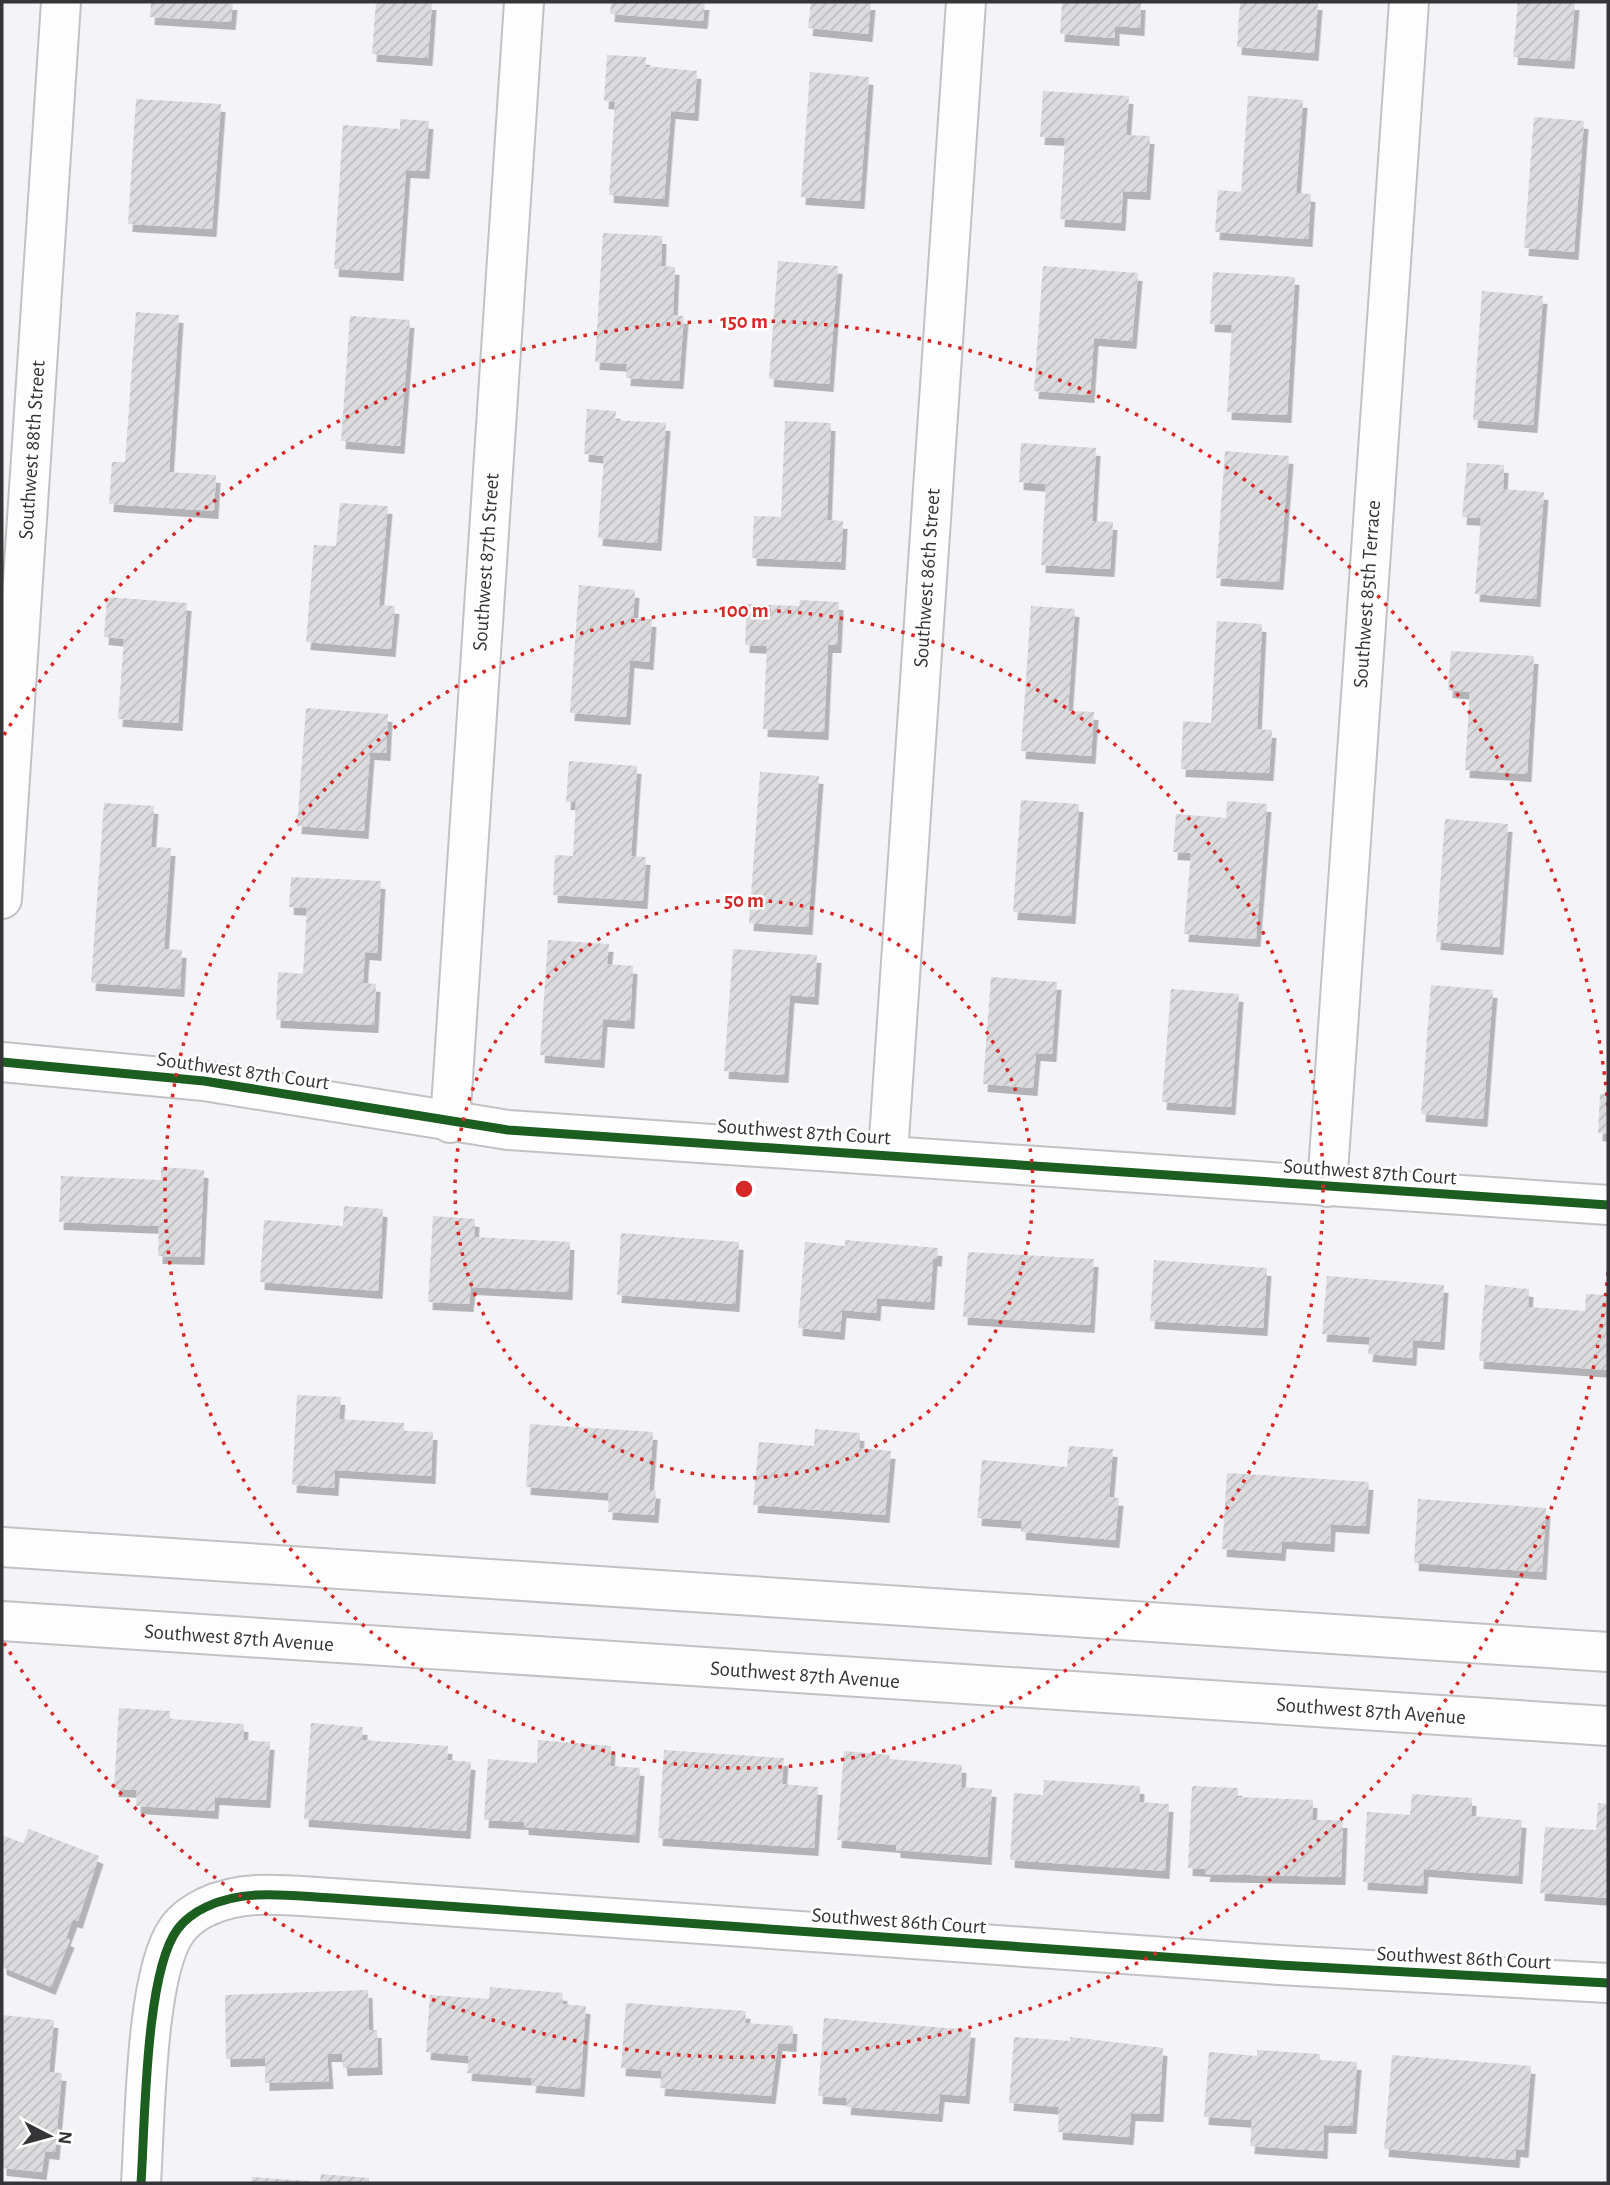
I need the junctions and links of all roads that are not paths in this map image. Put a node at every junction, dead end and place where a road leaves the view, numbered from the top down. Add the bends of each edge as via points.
1 (61, 2) edge
2 (524, 2) edge
3 (966, 2) edge
4 (1409, 2) edge
5 (2, 899) edge
6 (2, 1062) edge
7 (450, 1123) junction
8 (888, 1154) junction
9 (1327, 1186) junction
10 (1608, 1205) edge
11 (2, 1547) edge
12 (2, 1621) edge
13 (1608, 1652) edge
14 (1608, 1726) edge
15 (1608, 1983) edge
16 (141, 2183) edge

1 - 5 street, Southwest 88th Street
2 - 7 street, Southwest 87th Street
3 - 8 street, Southwest 86th Street
4 - 9 street, Southwest 85th Terrace
6 - 7 street, Southwest 87th Court via 243,1086
7 - 8 street, Southwest 87th Court
8 - 9 street, Southwest 87th Court
9 - 10 street, Southwest 87th Court
11 - 13 street
12 - 14 street, Southwest 87th Avenue
15 - 16 street, Southwest 86th Court via 1265,1964 262,1894 221,1901 191,1916 176,1931 157,1989 151,2028

